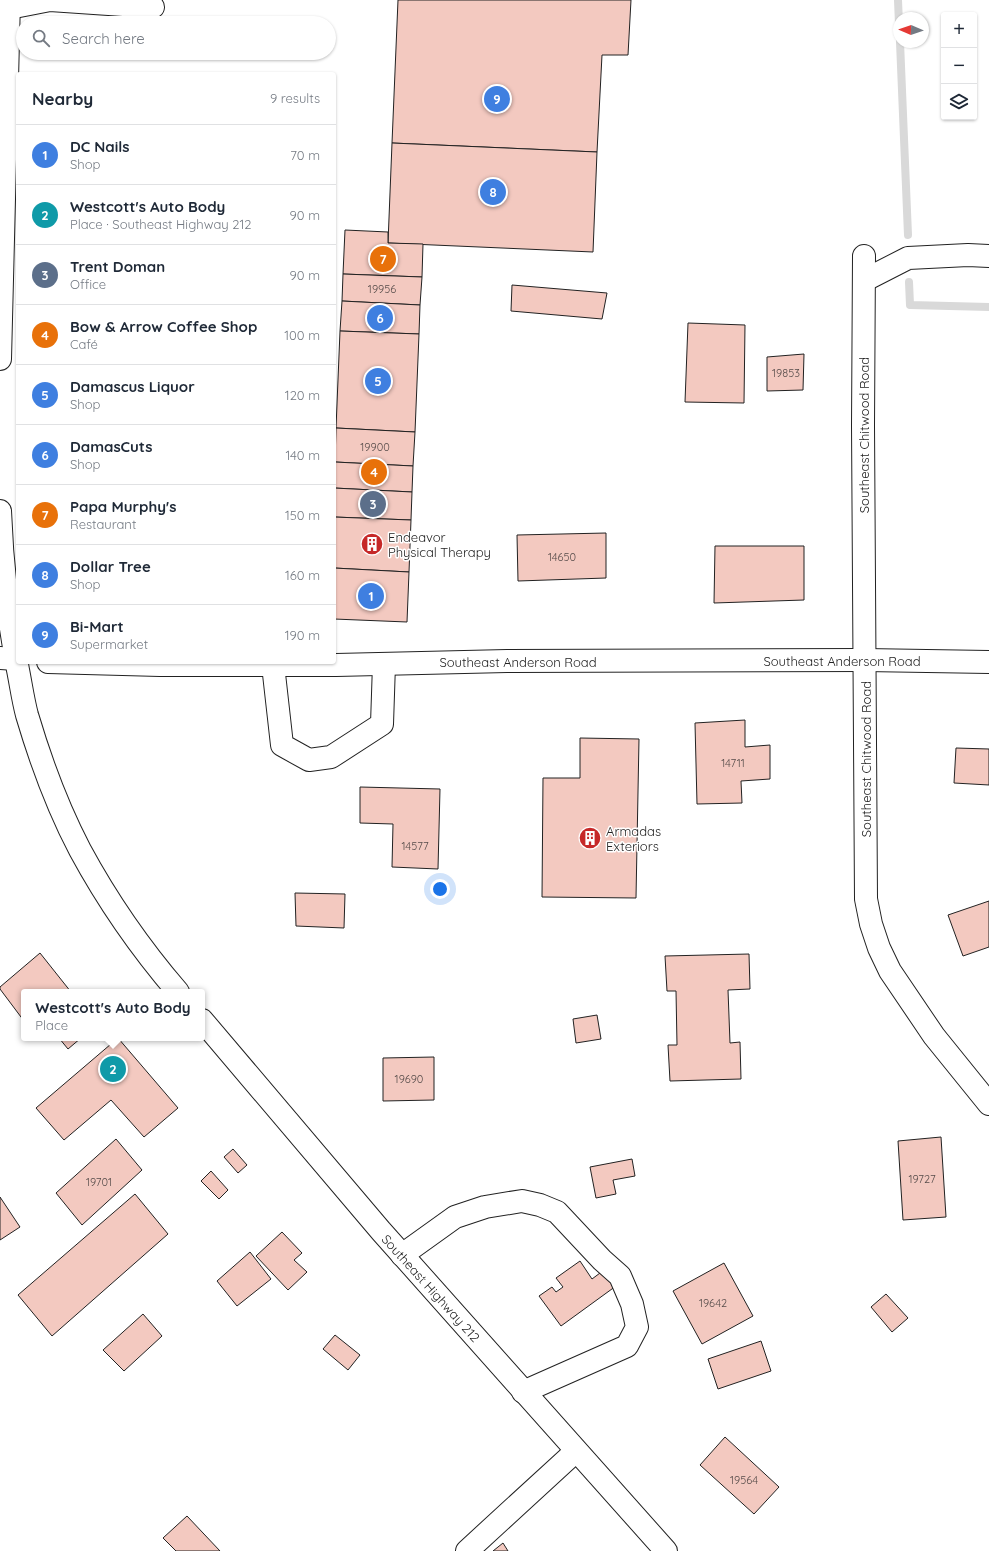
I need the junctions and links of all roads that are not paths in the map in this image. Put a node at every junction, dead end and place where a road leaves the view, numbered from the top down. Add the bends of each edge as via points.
1 (6, 6) edge
2 (153, 7) dead end
3 (864, 256) dead end
4 (989, 256) edge
5 (864, 280) junction
6 (0, 359) edge
7 (0, 511) edge
8 (11, 659) edge
9 (865, 660) junction
10 (989, 662) edge
11 (117, 664) edge
12 (384, 664) junction
13 (273, 665) junction
14 (176, 989) edge
15 (205, 1024) edge
16 (989, 1104) edge
17 (402, 1254) junction
18 (523, 1392) junction
19 (576, 1451) junction
20 (467, 1551) edge
21 (666, 1551) edge

1 - 2 main road via 50,0
1 - 6 main road
3 - 5 main road, Southeast Chitwood Road
4 - 5 main road via 908,258
5 - 9 main road, Southeast Chitwood Road
7 - 8 main road
8 - 14 main road via 46,770 80,850 134,935
9 - 10 main road, Southeast Anderson Road
9 - 12 main road, Southeast Anderson Road
9 - 16 main road, Southeast Chitwood Road via 866,899 871,924 890,971 934,1036
11 - 13 main road, Southeast Anderson Road
12 - 13 main road, Southeast Anderson Road
12 - 13 main road via 382,724 331,757 309,760 282,745
15 - 17 main road, Southeast Highway 212
17 - 18 main road, Southeast Highway 212
17 - 18 main road via 455,1218 485,1207 522,1200 540,1204 557,1212 620,1276 632,1304 637,1328 627,1346
18 - 19 main road, Southeast Highway 212
19 - 20 main road
19 - 21 main road, Southeast Highway 212

